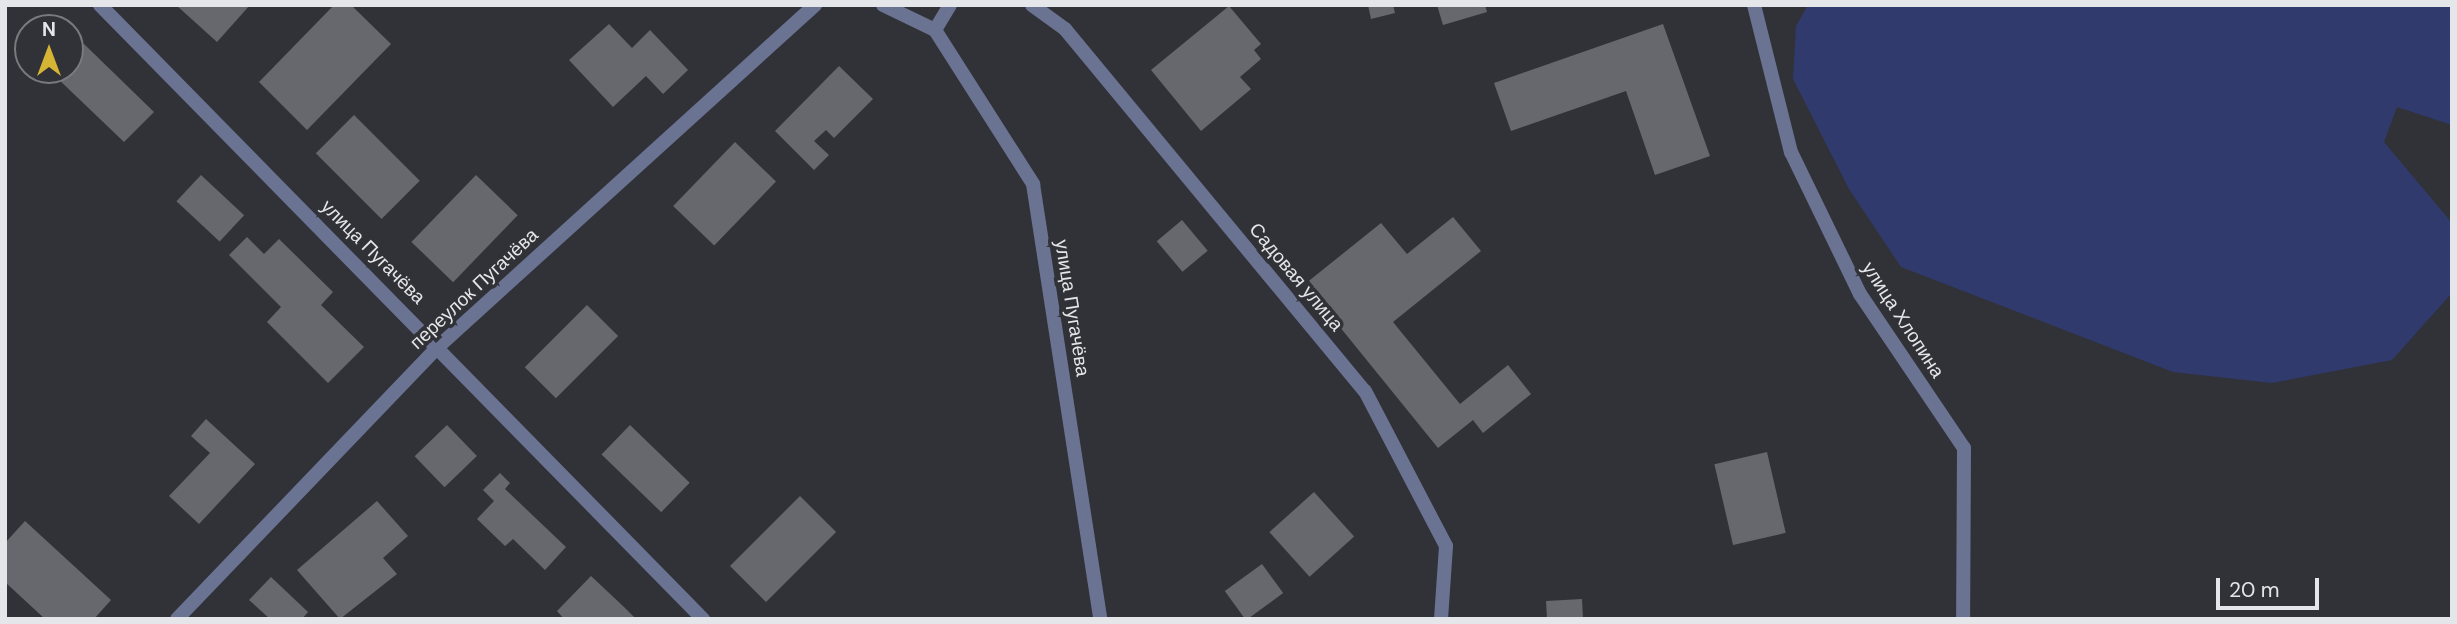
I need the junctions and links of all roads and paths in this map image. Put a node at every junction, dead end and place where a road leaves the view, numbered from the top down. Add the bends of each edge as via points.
1 (100, 5) edge
2 (815, 5) edge
3 (883, 5) edge
4 (950, 5) edge
5 (1032, 5) edge
6 (1754, 5) edge
7 (935, 30) junction
8 (439, 346) junction
9 (177, 619) edge
10 (703, 619) edge
11 (1100, 619) edge
12 (1441, 619) edge
13 (1963, 619) edge

1 - 8 street, улица Пугачёва
2 - 8 street, переулок Пугачёва
3 - 7 street
4 - 7 street
5 - 12 street, Садовая улица via 1065,29 1365,391 1446,546
6 - 13 street, улица Хлопина via 1791,152 1860,294 1965,448
7 - 11 street, улица Пугачёва via 1033,184
8 - 9 street, переулок Пугачёва
8 - 10 street, улица Пугачёва

